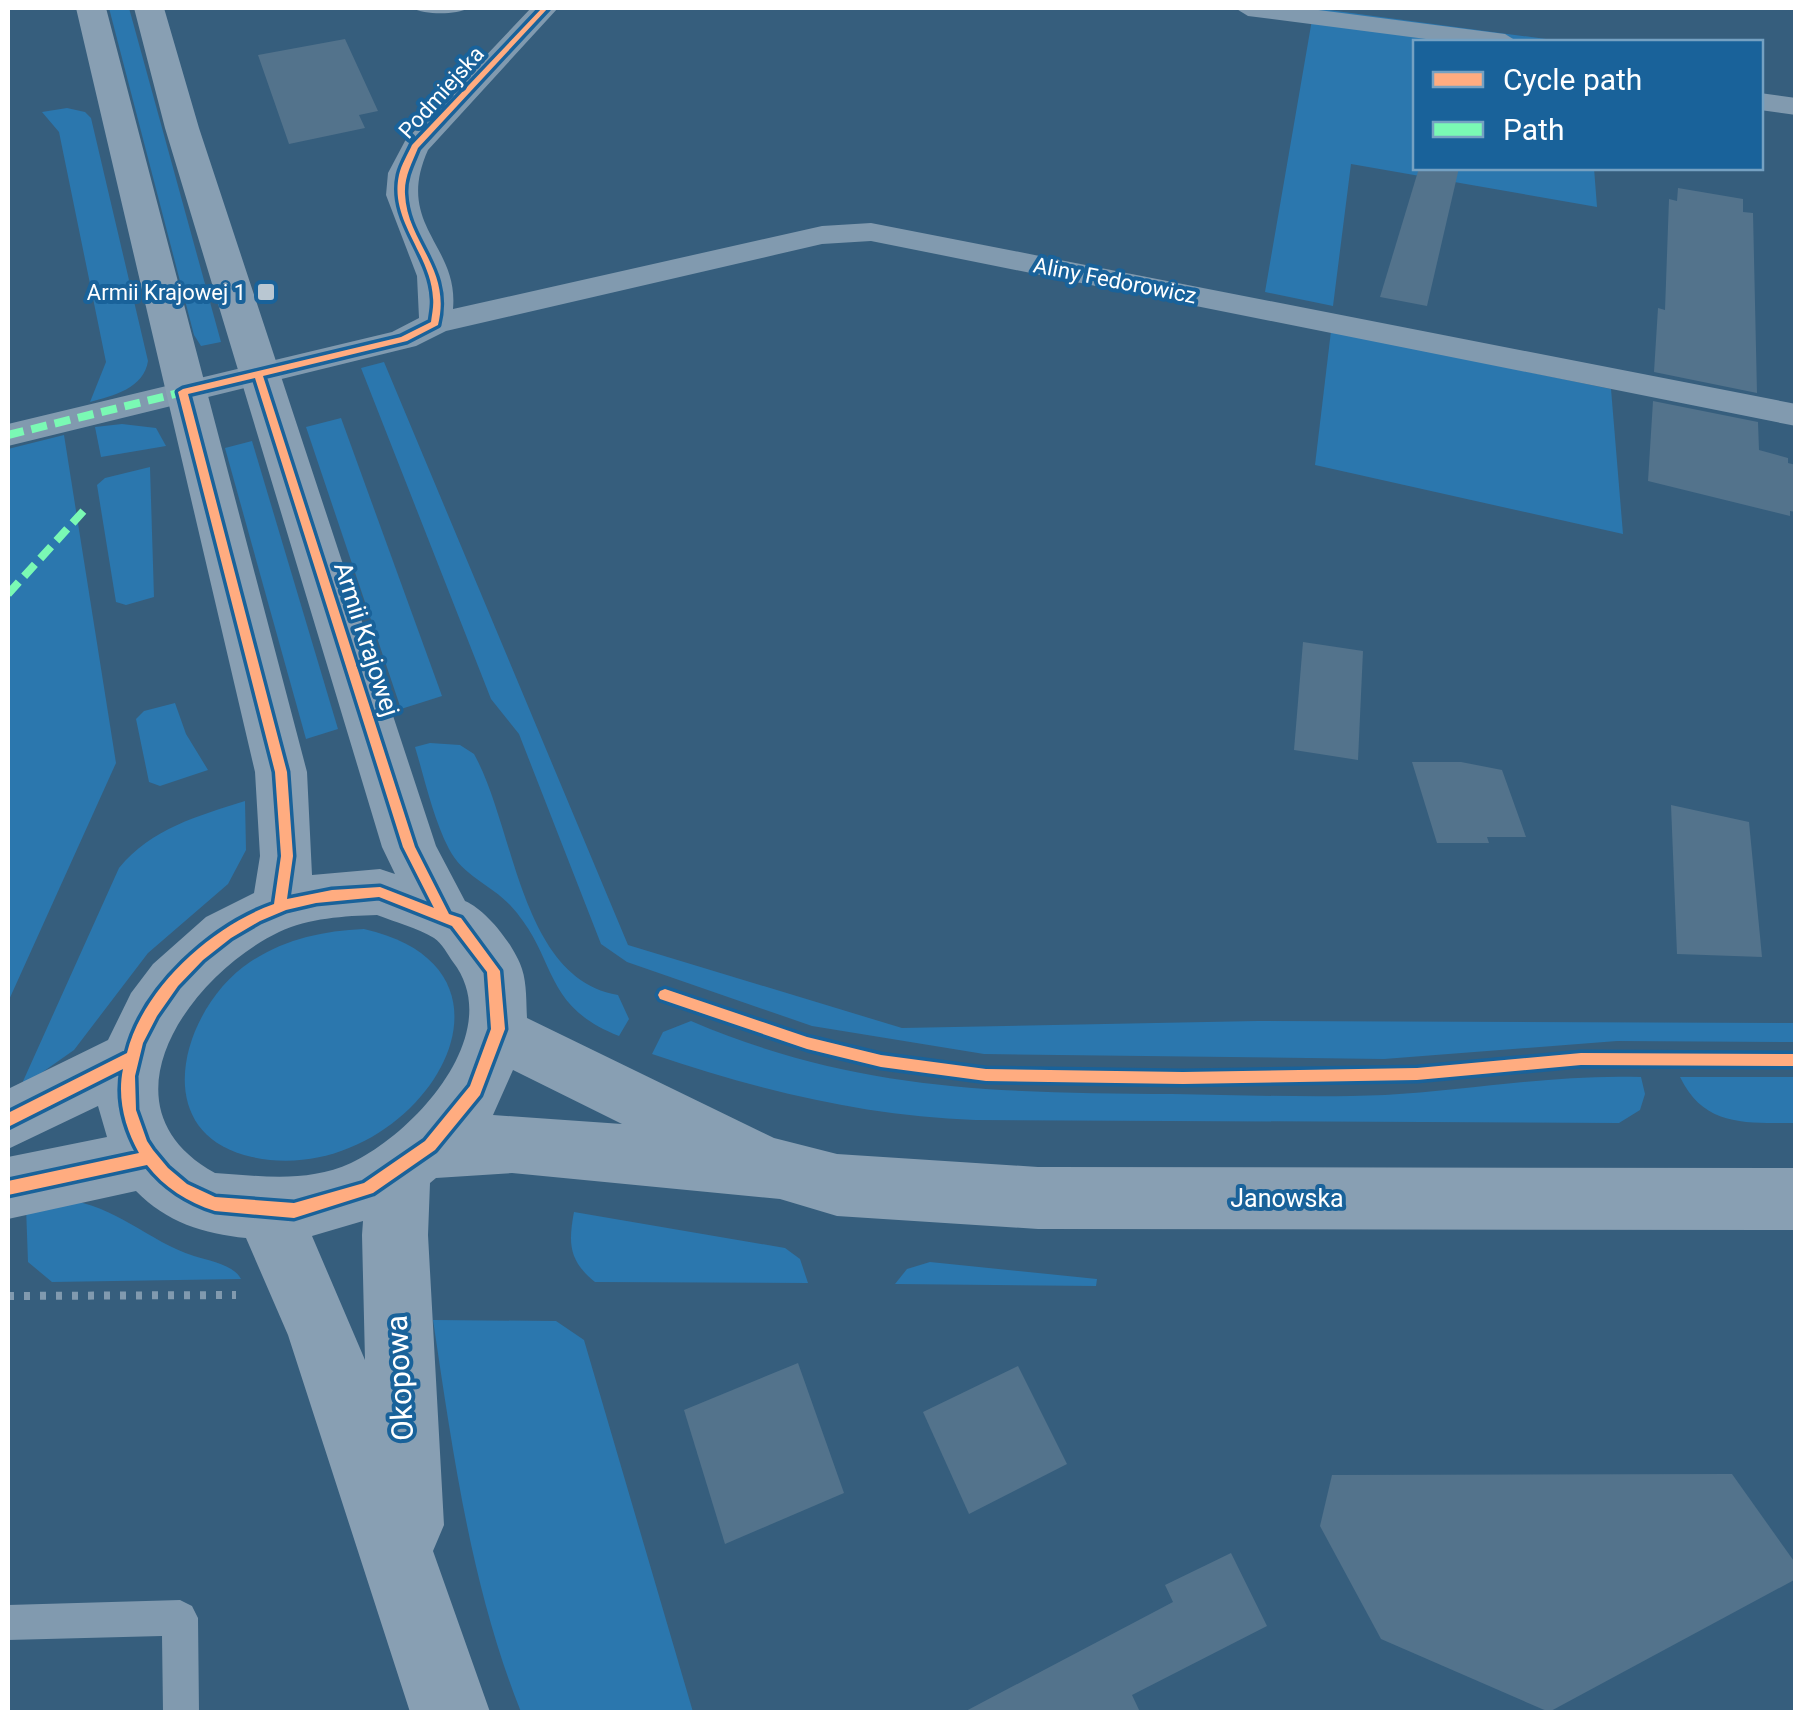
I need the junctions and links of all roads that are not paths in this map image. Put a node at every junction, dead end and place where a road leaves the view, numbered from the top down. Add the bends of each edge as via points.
1 (91, 8) edge
2 (149, 8) edge
3 (419, 8) edge
4 (462, 8) edge
5 (546, 8) edge
6 (1248, 8) edge
7 (1494, 8) edge
8 (1496, 40) edge
9 (1763, 102) edge
10 (1796, 107) edge
11 (435, 323) junction
12 (258, 374) junction
13 (182, 392) junction
14 (1796, 416) edge
15 (8, 435) edge
16 (280, 906) junction
17 (443, 913) junction
18 (498, 1033) junction
19 (133, 1057) junction
20 (8, 1120) edge
21 (148, 1158) junction
22 (414, 1161) junction
23 (780, 1170) junction
24 (8, 1188) edge
25 (1796, 1199) edge
26 (268, 1212) junction
27 (410, 1582) junction
28 (8, 1622) edge
29 (181, 1712) edge
30 (450, 1712) edge

1 - 13 street
2 - 12 street, Armii Krajowej
3 - 4 lane
5 - 11 street, Podmiejska via 402,168 402,207 442,296
6 - 8 street
7 - 8 street
9 - 10 street
11 - 12 street via 404,338
11 - 14 street, Aliny Fedorowicz via 822,235 871,232
12 - 13 street
12 - 17 street, Armii Krajowej via 409,847
13 - 15 street
13 - 16 street via 281,772 287,856
16 - 17 street via 380,892
16 - 19 street via 186,966 153,1009
17 - 18 street via 488,962 500,1008
18 - 22 street via 469,1104
18 - 23 street, Janowska
19 - 20 street
19 - 21 street via 129,1110
21 - 24 street
21 - 26 street via 164,1176 210,1203
22 - 23 street, Janowska via 512,1143
22 - 26 street via 321,1206
22 - 27 street, Okopowa via 396,1270
23 - 25 street, Janowska via 904,1192 1038,1198
26 - 27 street, Okopowa via 321,1332
27 - 30 street, Okopowa
28 - 29 lane via 180,1618

